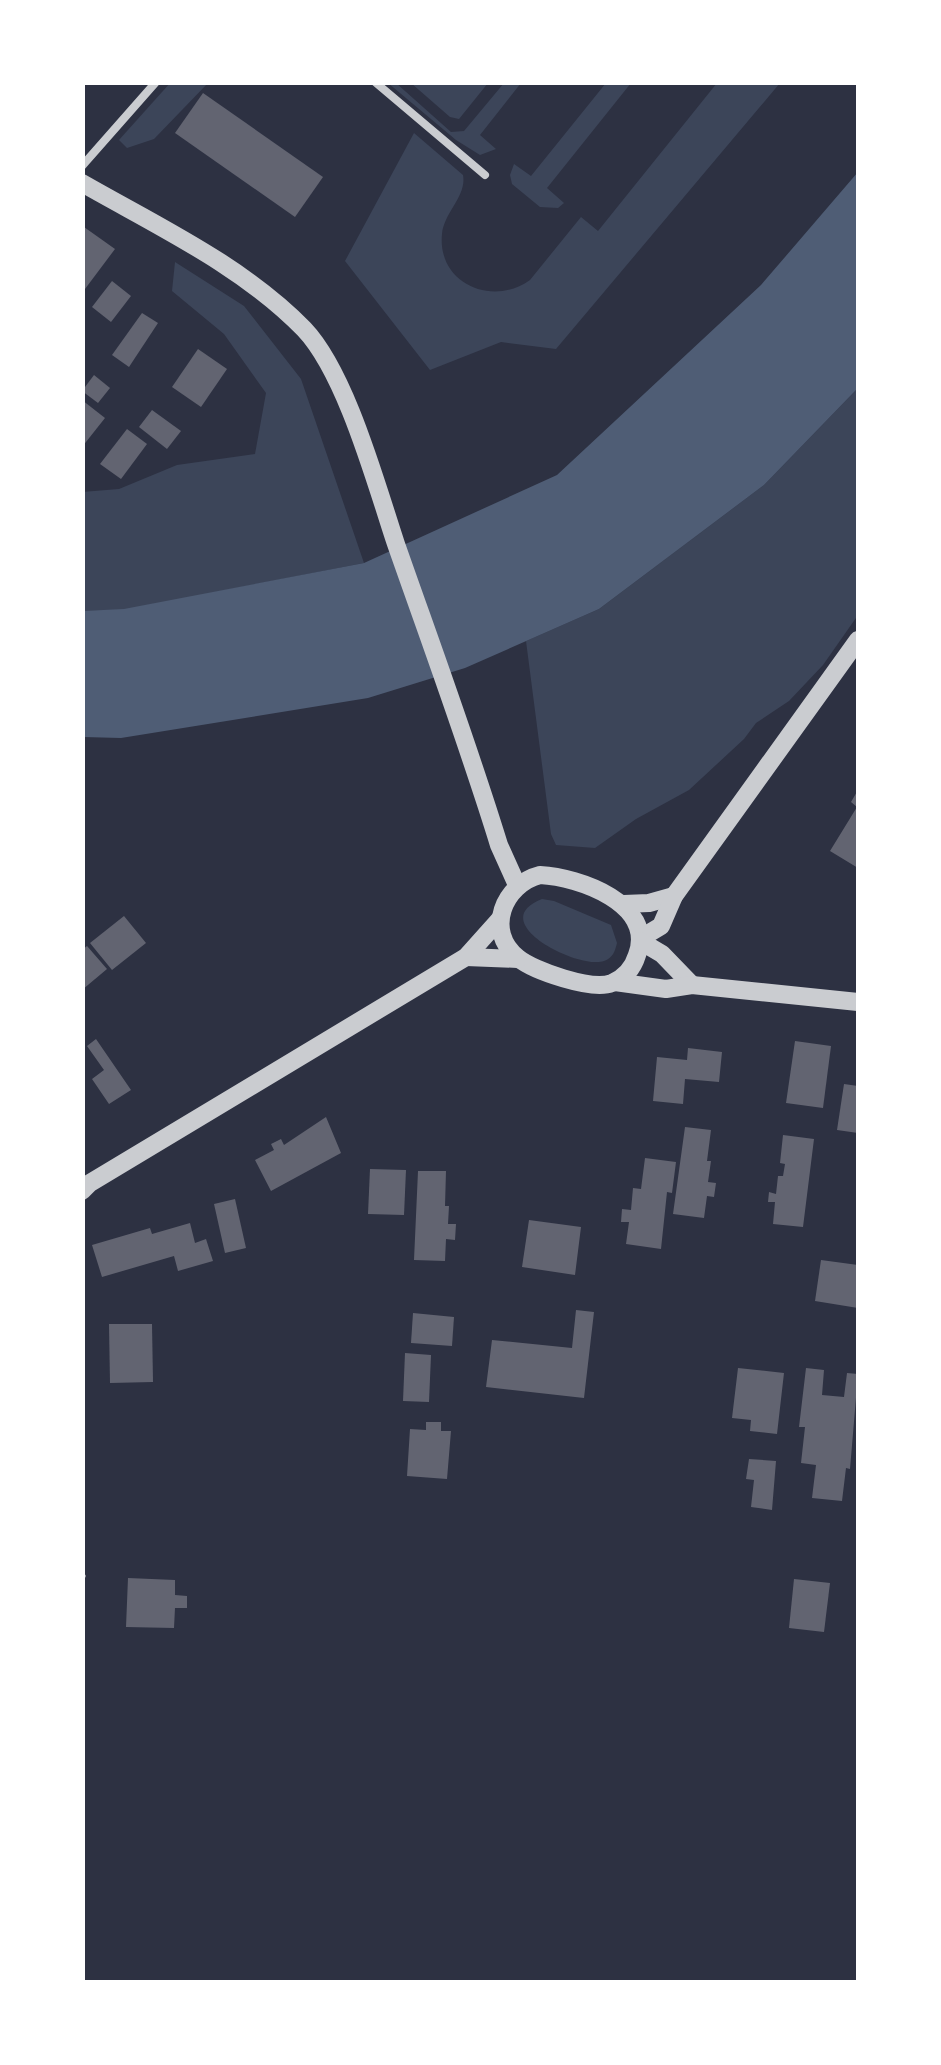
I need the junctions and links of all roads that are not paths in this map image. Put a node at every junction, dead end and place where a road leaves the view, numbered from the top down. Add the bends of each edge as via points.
1 (156, 82) edge
2 (375, 82) edge
3 (82, 166) edge
4 (485, 175) dead end
5 (82, 182) edge
6 (858, 640) edge
7 (517, 885) junction
8 (674, 896) junction
9 (624, 904) junction
10 (500, 918) junction
11 (641, 939) junction
12 (466, 957) junction
13 (518, 959) junction
14 (615, 982) junction
15 (692, 984) junction
16 (858, 1002) edge
17 (82, 1191) edge

1 - 3 lane
2 - 4 lane
5 - 7 street via 255,287 323,353
6 - 8 street
7 - 9 street via 540,874 555,876
7 - 10 street
8 - 9 street
8 - 11 street via 661,926
9 - 11 street
10 - 12 street
10 - 13 street
11 - 14 street via 633,965
11 - 15 street
12 - 13 street
12 - 17 street
13 - 14 street via 583,985
14 - 15 street via 666,989
15 - 16 street

